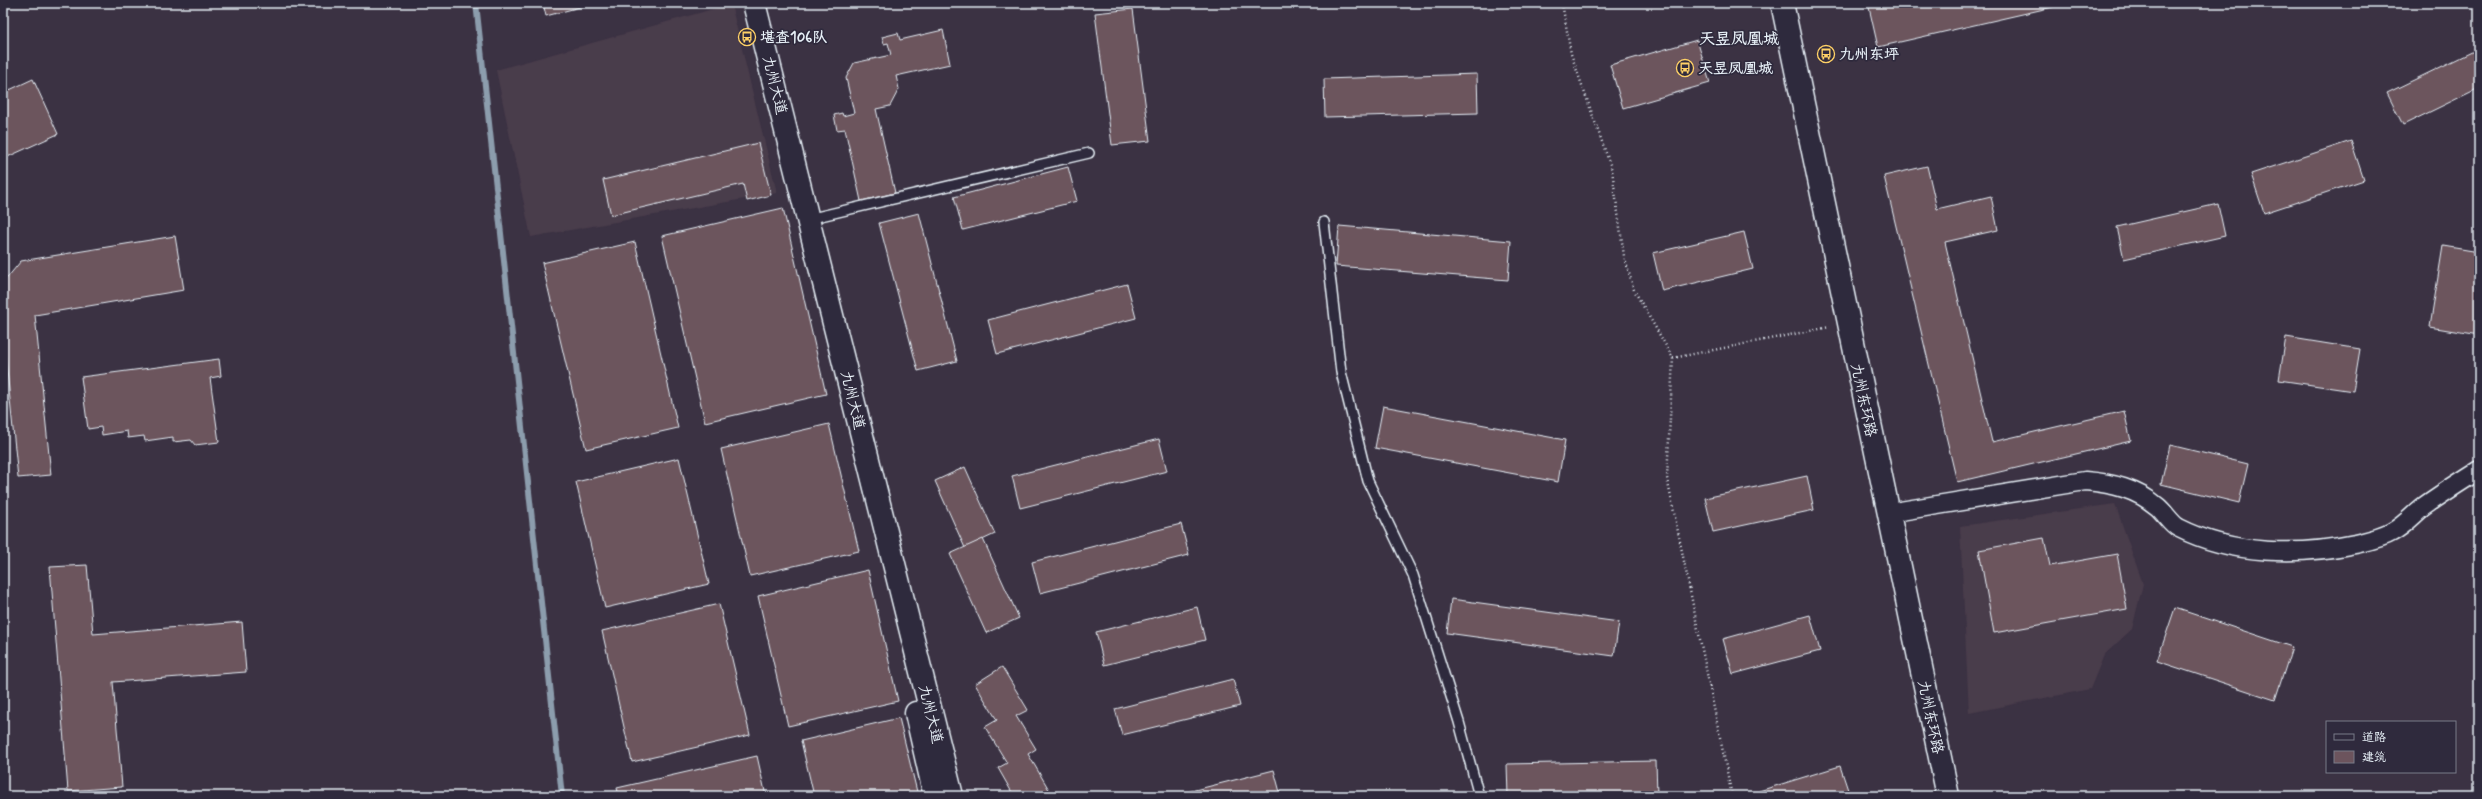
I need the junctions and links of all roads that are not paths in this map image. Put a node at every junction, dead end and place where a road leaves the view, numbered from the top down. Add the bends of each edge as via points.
1 (740, 3) edge
2 (754, 3) edge
3 (1782, 3) edge
4 (1089, 153) dead end
5 (808, 219) junction
6 (1324, 222) dead end
7 (2479, 470) edge
8 (1888, 513) junction
9 (935, 796) edge
10 (952, 796) edge
11 (1479, 796) edge
12 (1948, 796) edge

1 - 9 main road via 870,515
2 - 5 main road, 九州大道
3 - 8 main road, 九州东环路
4 - 5 lane
5 - 10 main road, 九州大道
6 - 11 lane via 1341,372 1368,481 1413,575 1459,722
7 - 8 street via 2392,532 2365,541 2308,551 2251,549 2200,536 2178,528 2168,516 2144,497 2116,485 2100,482 2085,482
8 - 12 main road, 九州东环路

